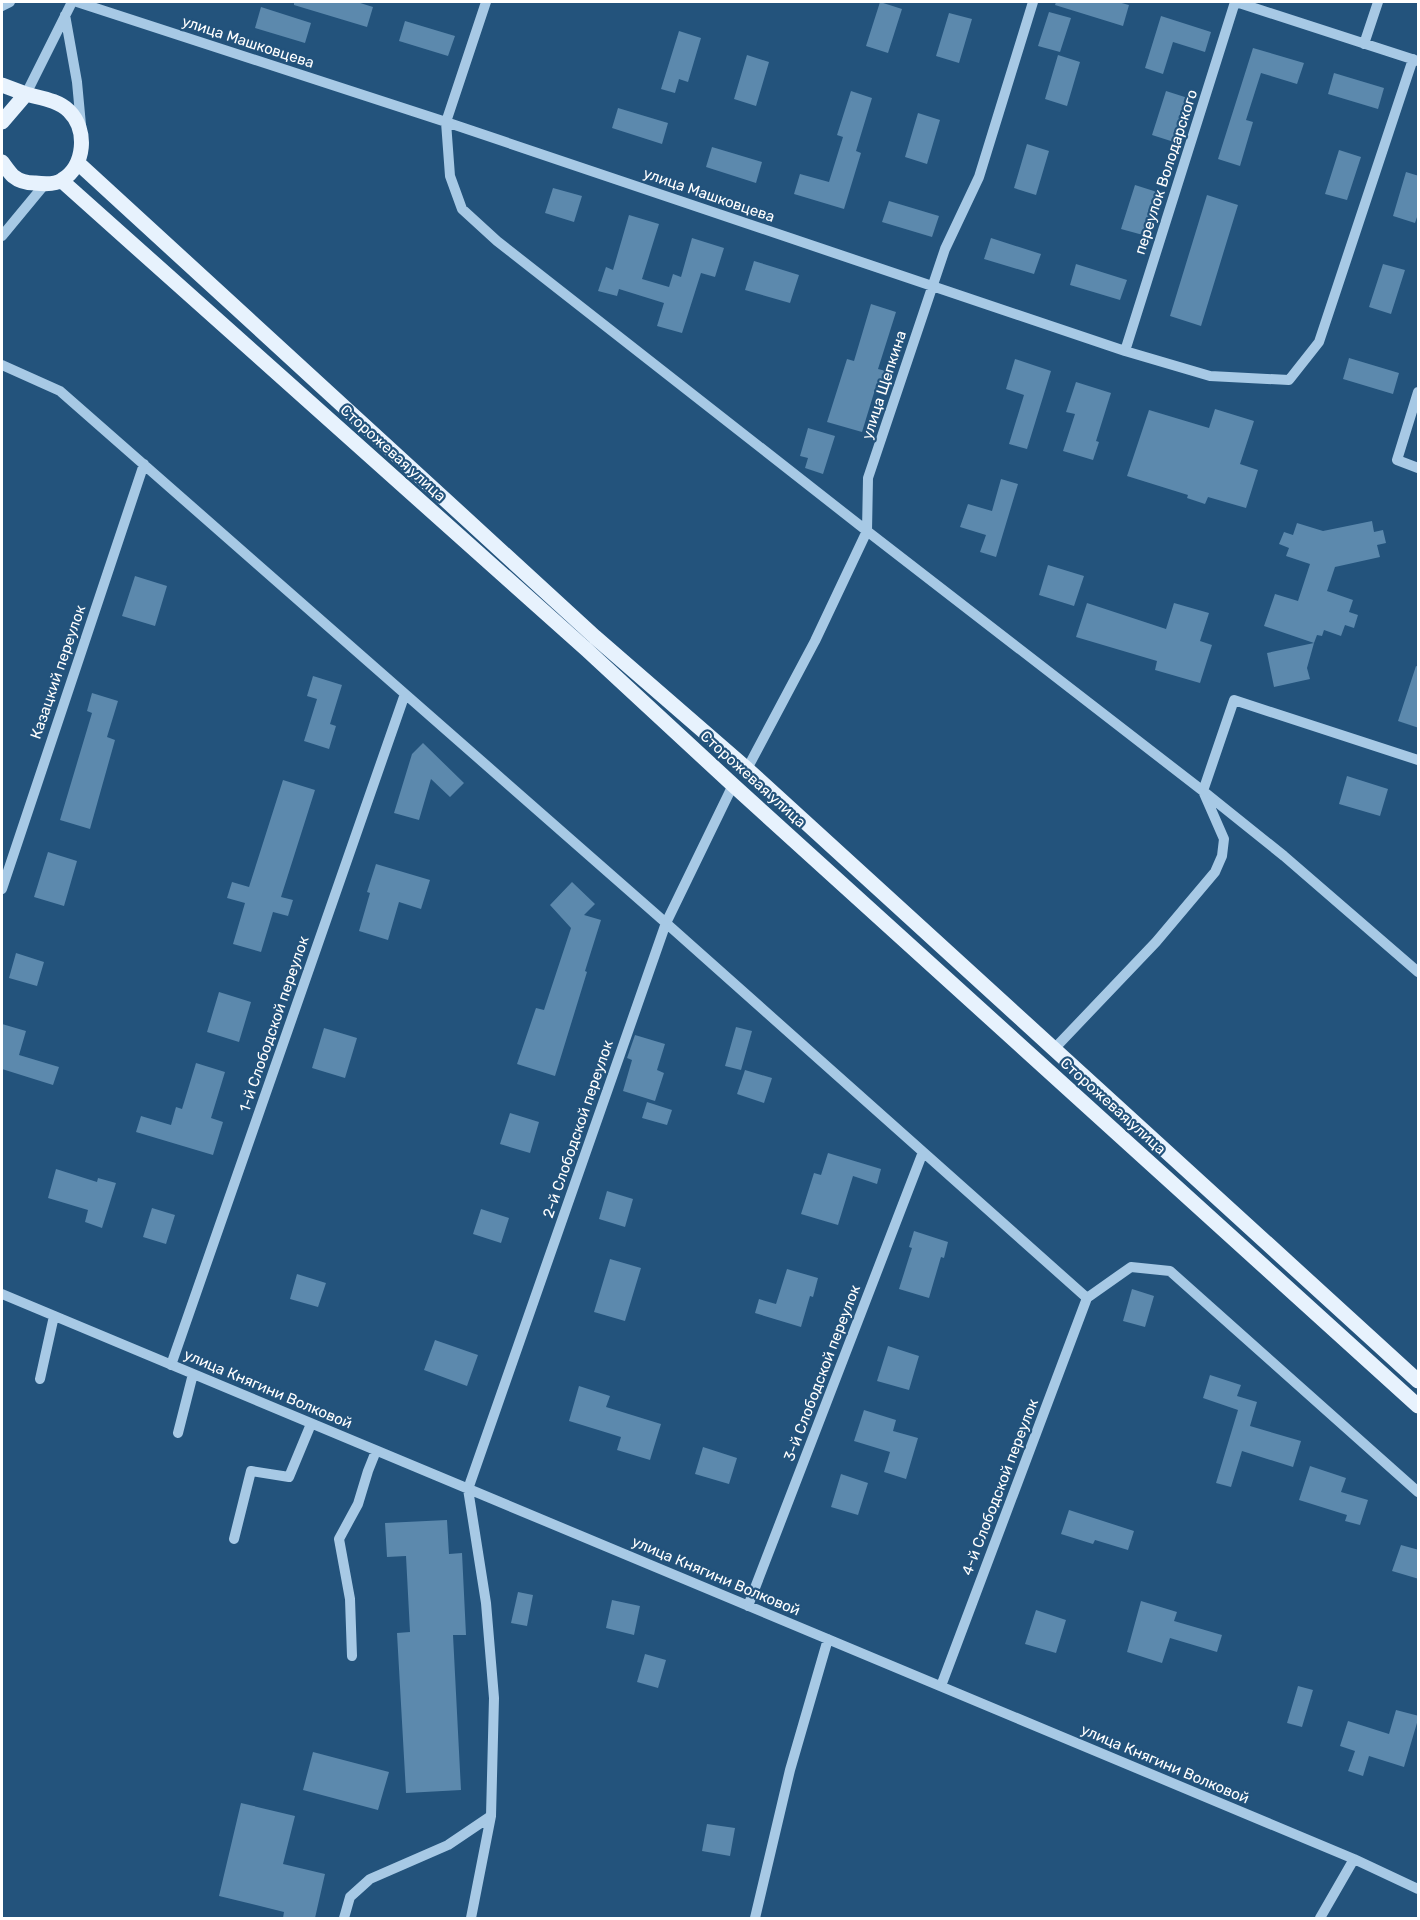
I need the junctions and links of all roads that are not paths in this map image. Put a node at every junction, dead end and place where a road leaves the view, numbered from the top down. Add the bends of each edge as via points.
1 (10, 2) edge
2 (72, 2) edge
3 (77, 2) edge
4 (486, 2) edge
5 (1033, 2) edge
6 (1235, 2) edge
7 (1378, 2) edge
8 (2, 6) edge
9 (65, 15) junction
10 (1364, 44) junction
11 (1416, 60) edge
12 (2, 85) edge
13 (26, 94) junction
14 (2, 122) edge
15 (446, 122) junction
16 (82, 140) junction
17 (2, 162) edge
18 (78, 163) junction
19 (62, 181) junction
20 (45, 184) junction
21 (2, 236) edge
22 (933, 285) junction
23 (1125, 351) junction
24 (2, 365) edge
25 (1419, 392) edge
26 (144, 464) junction
27 (1419, 468) edge
28 (867, 531) junction
29 (405, 694) junction
30 (1419, 760) edge
31 (747, 769) junction
32 (733, 785) junction
33 (1203, 791) junction
34 (2, 889) edge
35 (666, 923) junction
36 (1419, 972) edge
37 (1054, 1049) junction
38 (923, 1152) junction
39 (2, 1294) edge
40 (1087, 1298) junction
41 (54, 1316) junction
42 (171, 1365) junction
43 (194, 1374) junction
44 (40, 1379) dead end
45 (1419, 1380) edge
46 (1419, 1406) edge
47 (311, 1424) junction
48 (178, 1433) dead end
49 (376, 1451) junction
50 (468, 1489) junction
51 (1419, 1492) edge
52 (234, 1539) dead end
53 (748, 1606) junction
54 (828, 1639) junction
55 (352, 1656) dead end
56 (941, 1686) junction
57 (491, 1816) junction
58 (1354, 1859) junction
59 (1419, 1889) edge
60 (344, 1918) edge
61 (471, 1918) edge
62 (754, 1918) edge
63 (1320, 1918) edge

1 - 8 street
2 - 9 street
3 - 15 street, улица Машковцева
4 - 15 street
5 - 22 street, улица Щепкина via 979,177 945,249
6 - 10 street
6 - 23 street, переулок Володарского
7 - 10 street
9 - 13 street
9 - 16 street via 78,82
10 - 11 street
11 - 23 street, улица Машковцева via 1319,342 1289,380 1210,376
12 - 13 main road
13 - 14 main road
13 - 16 main road via 57,103 69,111 79,125
15 - 22 street, улица Машковцева
15 - 28 street via 450,176 462,209 497,241
16 - 18 main road
17 - 20 main road via 14,176 27,183
18 - 19 main road
18 - 31 main road, Сторожевая улица via 595,637
19 - 20 main road
19 - 32 main road, Сторожевая улица
20 - 21 street
22 - 23 street, улица Машковцева
22 - 28 street, улица Щепкина via 868,478
24 - 26 street via 60,391
25 - 27 street via 1397,460
26 - 29 street
26 - 34 street, Казацкий переулок
28 - 31 street, улица Щепкина via 815,641
28 - 33 street
29 - 35 street
29 - 42 street, 1-й Слободской переулок
30 - 33 street via 1234,700
31 - 37 main road, Сторожевая улица
32 - 35 street, 2-й Слободской переулок
32 - 46 main road, Сторожевая улица
33 - 36 street
33 - 37 street via 1224,839 1215,872 1156,942
35 - 38 street
35 - 50 street, 2-й Слободской переулок
37 - 45 main road, Сторожевая улица
38 - 40 street
38 - 53 street, 3-й Слободской переулок
39 - 41 street, улица Княгини Волковой
40 - 51 street via 1131,1267 1170,1271
40 - 56 street, 4-й Слободской переулок
41 - 42 street, улица Княгини Волковой
41 - 44 street
42 - 43 street, улица Княгини Волковой
43 - 47 street, улица Княгини Волковой
43 - 48 street
47 - 49 street, улица Княгини Волковой
47 - 52 street via 289,1477 251,1472
49 - 50 street, улица Княгини Волковой
49 - 55 street via 358,1504 339,1539 350,1599
50 - 53 street, улица Княгини Волковой
50 - 57 street via 486,1603 495,1698
53 - 54 street, улица Княгини Волковой
54 - 56 street, улица Княгини Волковой
54 - 62 street via 790,1770
56 - 58 street, улица Княгини Волковой
57 - 60 street via 448,1845 370,1879 350,1897
57 - 61 street
58 - 59 street, улица Княгини Волковой
58 - 63 street

